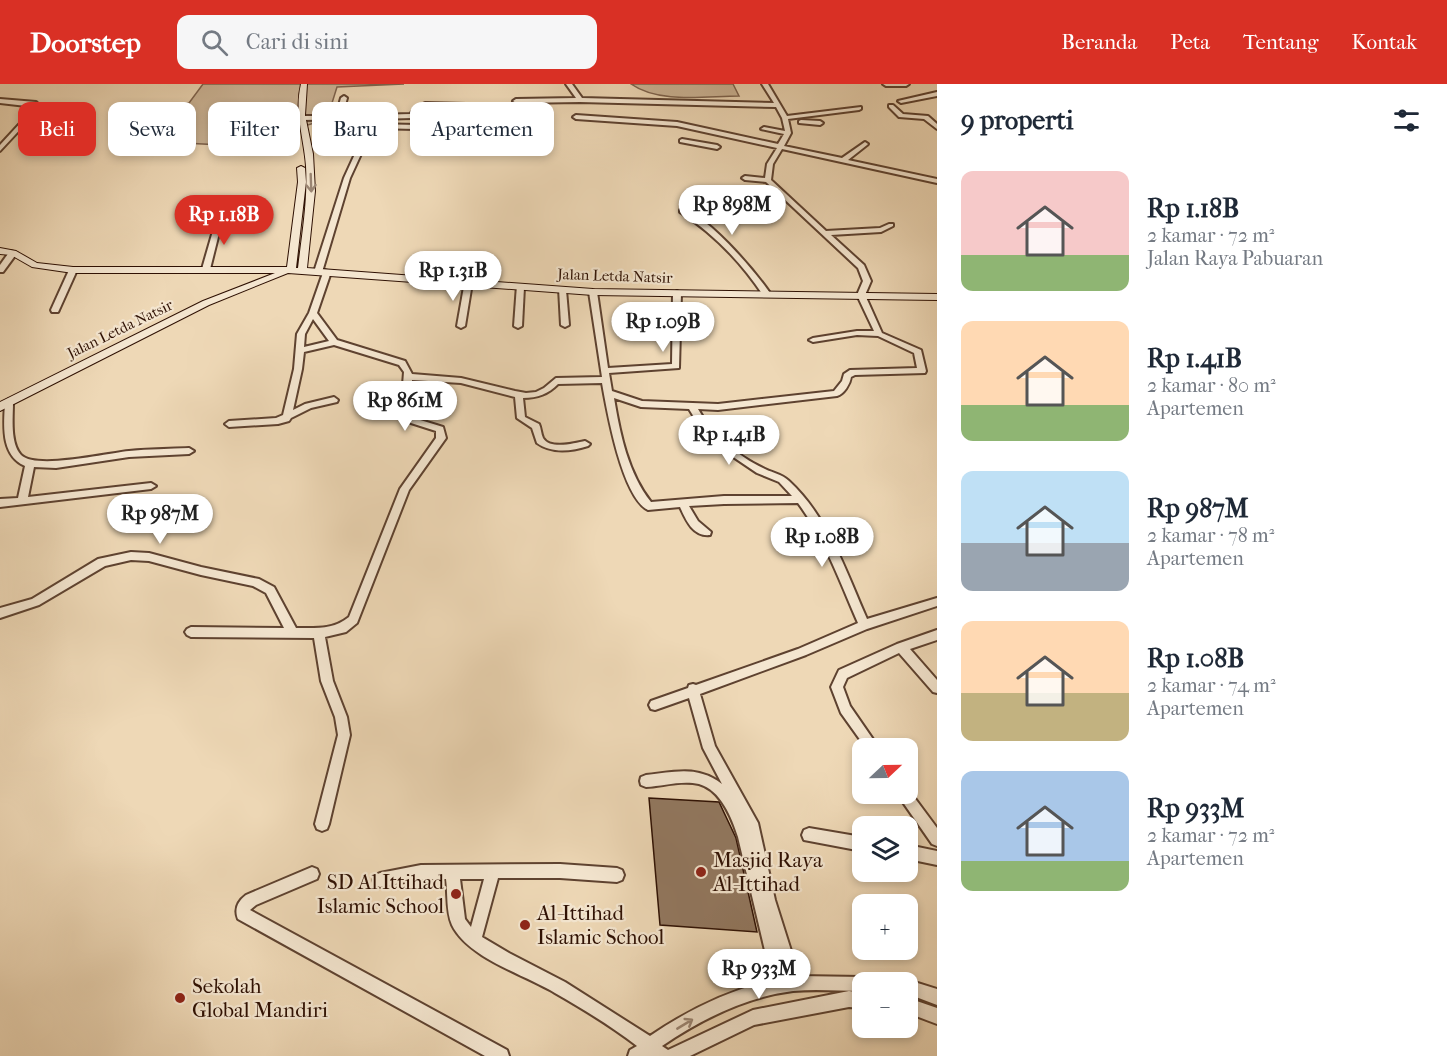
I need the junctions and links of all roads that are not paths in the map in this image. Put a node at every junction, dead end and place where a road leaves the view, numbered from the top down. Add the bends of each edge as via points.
1 (296, 84) edge
2 (304, 84) edge
3 (569, 84) edge
4 (765, 84) edge
5 (886, 84) edge
6 (906, 84) edge
7 (937, 94) edge
8 (344, 98) dead end
9 (580, 100) junction
10 (0, 101) edge
11 (516, 101) dead end
12 (901, 101) dead end
13 (291, 102) edge
14 (299, 102) edge
15 (343, 102) edge
16 (674, 102) junction
17 (777, 105) junction
18 (891, 106) dead end
19 (859, 108) dead end
20 (576, 117) dead end
21 (785, 120) junction
22 (820, 123) dead end
23 (677, 124) junction
24 (691, 127) junction
25 (937, 127) edge
26 (764, 129) dead end
27 (300, 132) edge
28 (788, 133) junction
29 (682, 141) junction
30 (865, 144) dead end
31 (783, 145) junction
32 (717, 147) dead end
33 (0, 149) edge
34 (678, 150) dead end
35 (298, 156) edge
36 (357, 156) edge
37 (844, 160) junction
38 (745, 178) dead end
39 (768, 180) junction
40 (937, 181) edge
41 (682, 211) dead end
42 (220, 217) dead end
43 (891, 225) dead end
44 (826, 233) junction
45 (0, 251) edge
46 (14, 253) junction
47 (206, 269) junction
48 (0, 270) edge
49 (73, 270) junction
50 (296, 271) junction
51 (323, 272) junction
52 (468, 283) junction
53 (520, 287) junction
54 (562, 290) junction
55 (593, 292) junction
56 (677, 293) junction
57 (766, 293) junction
58 (861, 295) junction
59 (937, 297) edge
60 (56, 310) dead end
61 (313, 313) junction
62 (461, 326) dead end
63 (565, 326) dead end
64 (518, 327) dead end
65 (879, 334) junction
66 (813, 340) dead end
67 (334, 342) junction
68 (300, 350) junction
69 (606, 375) junction
70 (408, 377) junction
71 (377, 386) dead end
72 (407, 388) junction
73 (609, 393) junction
74 (519, 396) junction
75 (334, 400) dead end
76 (4, 405) edge
77 (692, 406) junction
78 (286, 419) junction
79 (229, 424) dead end
80 (585, 444) dead end
81 (189, 451) dead end
82 (30, 464) junction
83 (151, 486) dead end
84 (800, 499) junction
85 (22, 501) junction
86 (683, 502) junction
87 (0, 503) edge
88 (706, 532) dead end
89 (937, 602) edge
90 (0, 613) edge
91 (864, 625) junction
92 (191, 632) dead end
93 (292, 632) junction
94 (319, 633) junction
95 (937, 635) edge
96 (901, 647) junction
97 (937, 688) edge
98 (693, 689) junction
99 (655, 705) dead end
100 (866, 738) edge
101 (646, 782) dead end
102 (912, 804) edge
103 (322, 824) dead end
104 (809, 835) dead end
105 (937, 839) edge
106 (852, 842) edge
107 (918, 854) edge
108 (937, 858) edge
109 (494, 871) junction
110 (452, 872) junction
111 (312, 874) dead end
112 (617, 875) dead end
113 (380, 880) dead end
114 (474, 940) junction
115 (852, 984) edge
116 (787, 985) junction
117 (918, 990) edge
118 (937, 996) edge
119 (852, 999) edge
120 (918, 1009) edge
121 (937, 1016) edge
122 (649, 1045) junction
123 (501, 1056) edge
124 (636, 1056) edge
125 (663, 1056) edge
126 (673, 1056) edge

1 - 13 main road
2 - 14 main road
3 - 9 street
4 - 17 street
5 - 6 street
7 - 12 street
8 - 15 street
9 - 11 street
9 - 16 street
10 - 33 street via 38,105
16 - 17 street
16 - 23 street
17 - 21 street
18 - 25 street via 901,116 926,117
19 - 21 street
20 - 23 street
21 - 22 street
21 - 28 street
23 - 24 street
24 - 29 street
24 - 31 street
26 - 28 street
27 -> 50 main road via 310,163 311,192
28 - 31 street
29 - 32 street
29 - 34 street
30 - 37 street
31 - 37 street
31 - 39 street via 770,164
35 - 50 main road via 302,182
36 - 51 street via 347,178
37 - 40 street
38 - 39 street
39 - 44 street
41 - 57 street via 698,220 746,267
42 - 47 street
43 - 44 street via 881,230
44 - 58 street via 866,275
45 - 46 main road
46 - 48 street
46 - 49 main road via 35,265
47 - 49 main road
47 - 50 main road
49 - 60 street
50 - 51 main road, Jalan Letda Natsir
50 - 76 main road, Jalan Letda Natsir via 206,303
51 - 52 main road, Jalan Letda Natsir
51 - 61 street
52 - 53 main road, Jalan Letda Natsir
52 - 62 street
53 - 54 main road, Jalan Letda Natsir
53 - 64 street
54 - 55 main road, Jalan Letda Natsir
54 - 63 street
55 - 56 main road, Jalan Letda Natsir
55 - 69 street
56 - 57 main road, Jalan Letda Natsir
56 - 69 street via 676,366
57 - 58 main road, Jalan Letda Natsir
58 - 59 main road, Jalan Letda Natsir
58 - 65 street
61 - 67 street
61 - 68 street via 301,334
65 - 66 street
65 - 77 street via 918,352 922,371 853,372 837,393 718,407
67 - 68 street
67 - 70 street via 402,363
68 - 78 street
69 - 73 street
69 - 74 street via 556,381 543,391
70 - 72 street
70 - 74 street via 471,382
71 - 72 street
72 - 94 street via 406,414 414,421 440,429 441,438 405,489 353,620 342,629
73 - 77 street via 641,404
73 - 86 street via 638,498 648,506
74 - 80 street via 521,418 536,426 543,444
75 - 78 street via 308,406
76 - 82 street via 14,452
77 - 84 street via 711,437 762,472 784,480
78 - 79 street
81 - 82 street
82 - 85 street
83 - 85 street
84 - 86 street
84 - 91 street via 820,529
85 - 87 street
86 - 88 street via 692,522
89 - 91 street
90 - 93 street via 35,602 102,562 130,556 149,557 255,582 270,590
91 - 98 street via 802,652
92 - 93 street
93 - 94 street
94 - 103 street via 327,681 344,735
95 - 96 street
96 - 97 street
96 - 100 street via 843,674 837,687 845,709
98 - 99 street
98 - 116 street via 710,748 751,823
101 - 116 street via 691,776 710,783 726,796 745,837
102 - 105 street
104 - 106 street
107 - 108 street
109 - 110 street
109 - 112 street
109 - 114 street
110 - 113 street via 421,872
110 - 114 street via 458,921
111 - 123 street via 251,900 244,905 243,914
114 - 122 street via 559,986
115 - 116 street
122 -> 116 street via 710,1009
117 - 118 street
119 - 126 street via 753,1018
120 - 121 street
122 - 124 street
122 - 125 street

